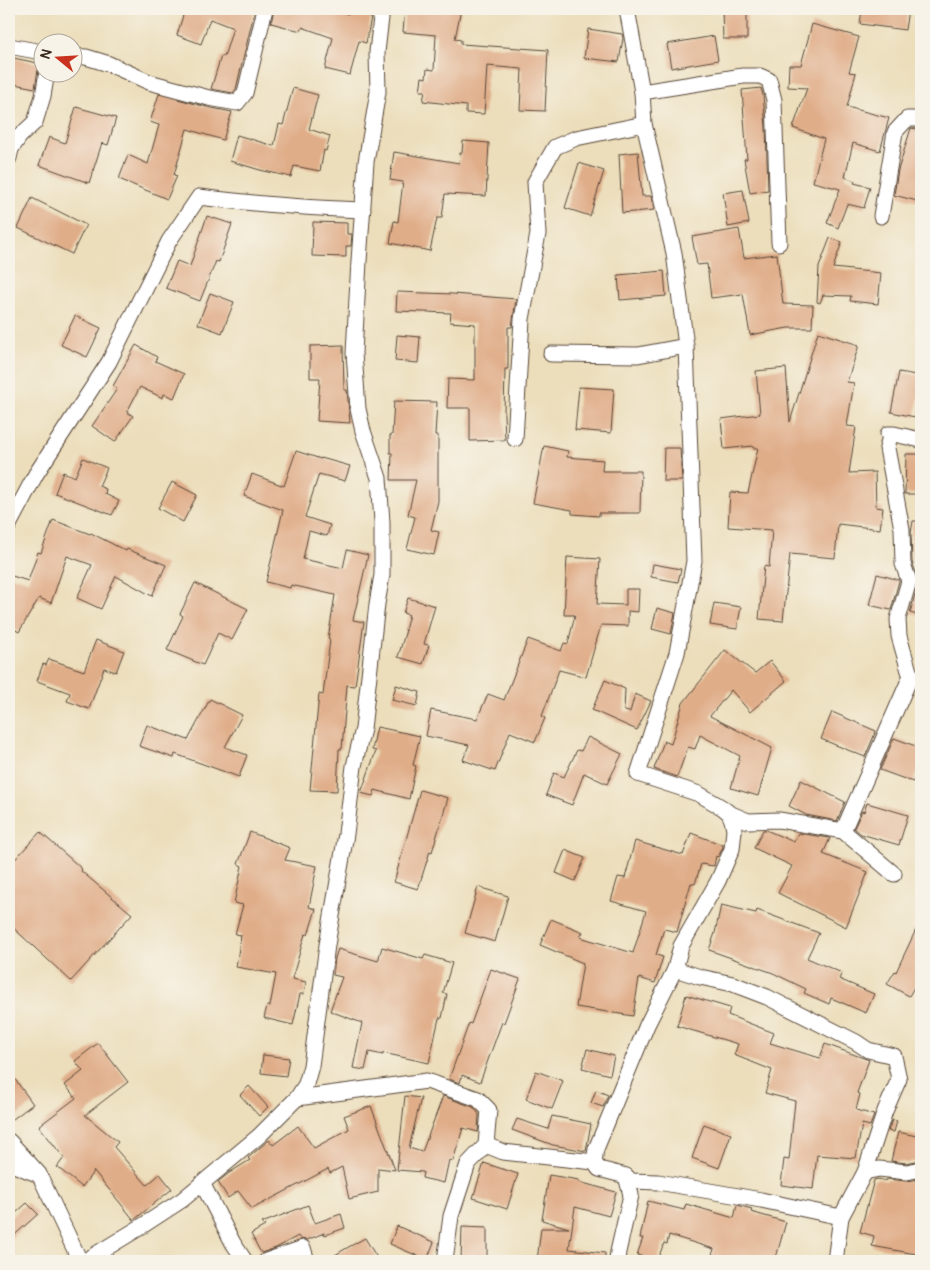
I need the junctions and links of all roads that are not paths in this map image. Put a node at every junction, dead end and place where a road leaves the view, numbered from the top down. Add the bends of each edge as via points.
1 (265, 9) edge
2 (382, 9) edge
3 (627, 9) edge
4 (9, 46) edge
5 (32, 50) edge
6 (82, 57) edge
7 (45, 82) edge
8 (642, 92) junction
9 (921, 119) edge
10 (644, 124) junction
11 (9, 158) edge
12 (363, 210) junction
13 (881, 216) dead end
14 (779, 244) dead end
15 (686, 346) junction
16 (551, 354) dead end
17 (516, 439) dead end
18 (921, 440) edge
19 (9, 525) edge
20 (916, 678) edge
21 (729, 813) junction
22 (843, 831) junction
23 (894, 874) dead end
24 (675, 969) junction
25 (297, 1098) junction
26 (9, 1141) edge
27 (486, 1145) junction
28 (594, 1162) junction
29 (9, 1163) edge
30 (921, 1170) edge
31 (865, 1172) junction
32 (39, 1174) junction
33 (626, 1176) junction
34 (202, 1183) junction
35 (842, 1217) junction
36 (80, 1261) edge
37 (85, 1261) edge
38 (245, 1261) edge
39 (266, 1261) edge
40 (307, 1261) edge
41 (445, 1261) edge
42 (617, 1261) edge
43 (835, 1261) edge

1 - 6 street via 244,93 237,103 149,82 109,64
2 - 12 street via 377,52 378,92 366,162
3 - 8 street
4 - 5 street
7 - 11 street via 35,122 20,136
8 - 10 street
8 - 14 street via 742,76 760,76 769,80 774,100
9 - 13 street via 907,119 896,132
10 - 15 street via 674,253
10 - 17 street via 576,138 554,147 535,182 538,234 522,319
12 - 19 street via 199,197 169,241 109,362 36,474
12 - 25 street via 354,353 358,408 379,478 382,575 363,730 354,766 311,1066 306,1084
15 - 16 street via 638,356
15 - 21 street via 694,561 678,653 638,774 699,794
18 - 20 street via 888,434 887,448 902,529 903,564 909,581 898,619 899,636 909,671
20 - 22 street
21 - 22 street via 748,820 779,820
21 - 24 street via 734,830 732,849 718,881 681,946
22 - 23 street
24 - 28 street via 643,1034 596,1149
24 - 31 street via 733,984 767,997 868,1050 894,1056 899,1079
25 - 27 street via 427,1081 478,1099 489,1110
25 - 34 street via 259,1136
26 - 32 street
27 - 28 street via 503,1152
27 - 41 street via 468,1164 451,1216
28 - 33 street via 599,1169
29 - 32 street
30 - 31 street
31 - 35 street
32 - 36 street
33 - 35 street via 631,1181 658,1182 752,1198
33 - 42 street via 631,1195
34 - 37 street via 182,1200
34 - 38 street
35 - 43 street
39 - 40 street via 303,1248

